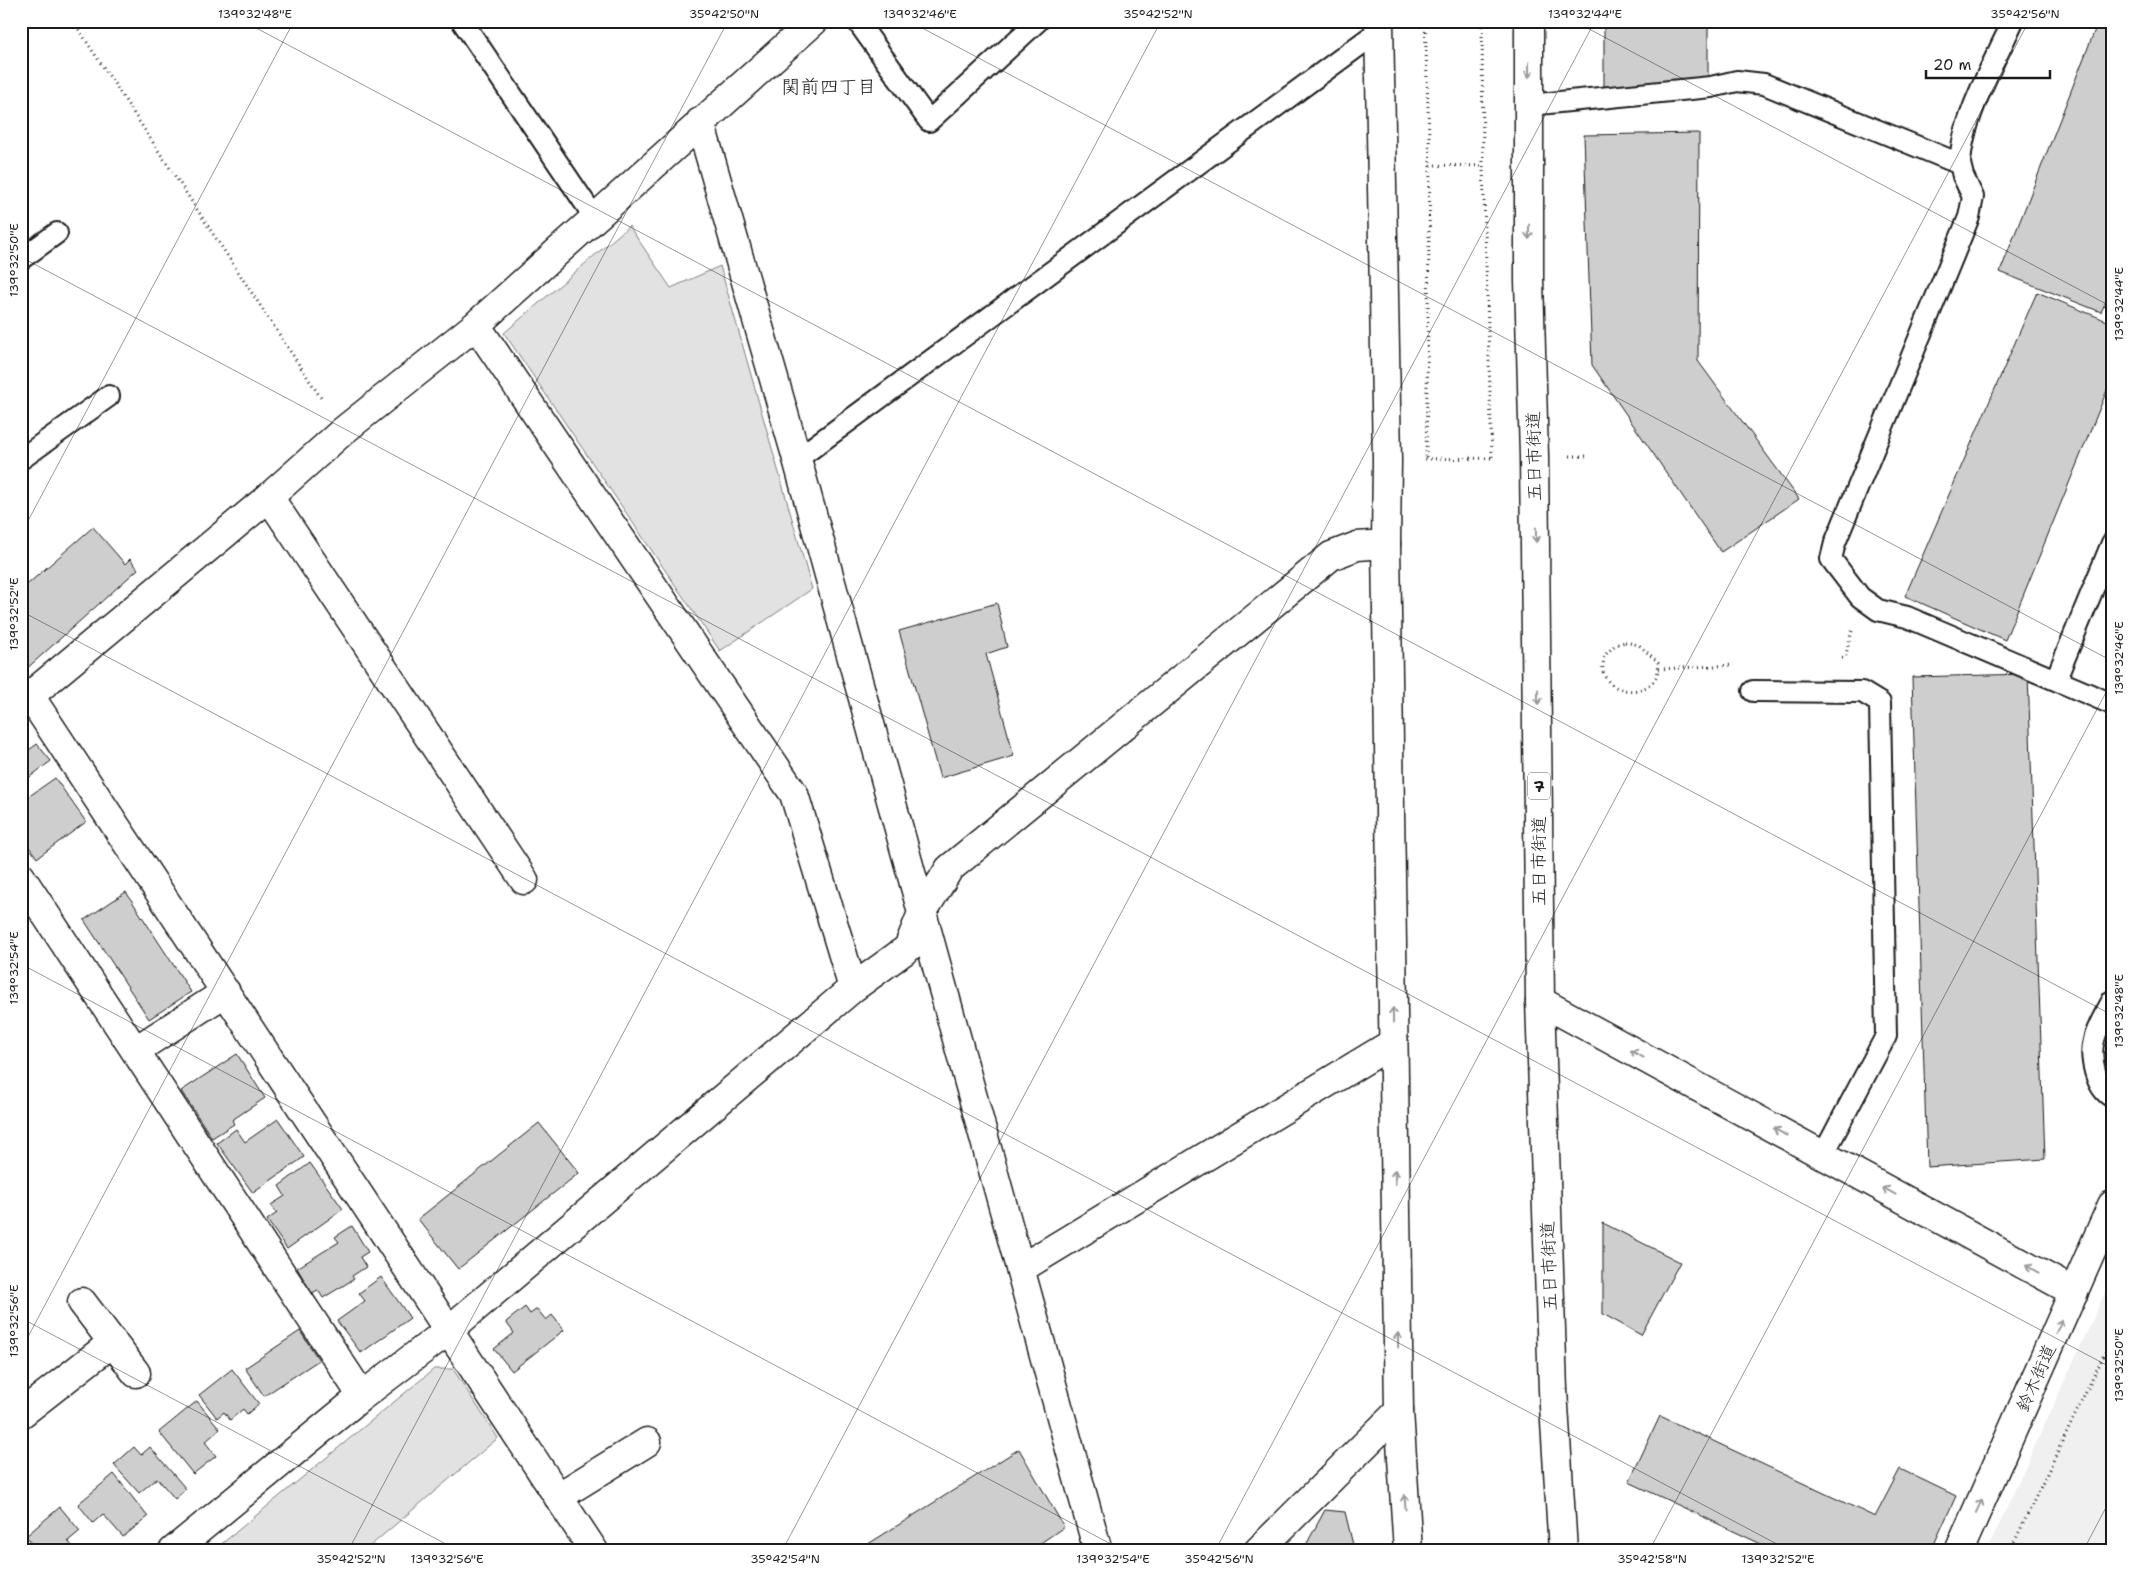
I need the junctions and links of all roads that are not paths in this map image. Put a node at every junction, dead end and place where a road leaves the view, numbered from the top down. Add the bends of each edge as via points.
1 (462, 21) edge
2 (814, 21) edge
3 (857, 21) edge
4 (1038, 21) edge
5 (1529, 21) edge
6 (2013, 21) edge
7 (1379, 26) edge
8 (1529, 105) junction
9 (700, 122) junction
10 (1960, 164) junction
11 (595, 218) junction
12 (57, 232) dead end
13 (21, 259) edge
14 (476, 325) junction
15 (109, 396) dead end
16 (797, 458) junction
17 (21, 459) edge
18 (269, 496) junction
19 (2112, 543) edge
20 (1386, 544) junction
21 (2056, 679) junction
22 (1752, 691) dead end
23 (26, 699) edge
24 (2112, 704) edge
25 (21, 877) edge
26 (524, 880) dead end
27 (922, 913) junction
28 (853, 988) junction
29 (226, 992) junction
30 (1540, 1001) junction
31 (2112, 1001) edge
32 (1393, 1043) junction
33 (136, 1050) junction
34 (2112, 1097) edge
35 (1822, 1155) junction
36 (2112, 1205) edge
37 (1020, 1269) junction
38 (2074, 1292) junction
39 (82, 1302) dead end
40 (449, 1330) junction
41 (113, 1342) junction
42 (136, 1373) dead end
43 (362, 1396) junction
44 (1399, 1411) junction
45 (21, 1414) edge
46 (647, 1442) dead end
47 (558, 1497) junction
48 (173, 1551) edge
49 (594, 1551) edge
50 (1098, 1551) edge
51 (1258, 1551) edge
52 (1408, 1551) edge
53 (1563, 1551) edge
54 (1959, 1551) edge

1 - 11 lane
2 - 9 street
3 - 4 lane via 929,121
5 -> 8 street, 五日市街道 / 7
6 - 10 lane via 1971,116 1961,148
7 - 16 lane
7 - 20 street
8 - 10 lane via 1710,87 1738,81 1764,84
8 -> 30 street, 五日市街道 / 7
9 - 11 street
9 - 16 street
10 - 21 lane via 1973,197 1969,217 1831,559 1860,597 1878,610 1907,617
11 - 14 street
12 - 13 lane
14 - 18 street via 343,431
14 - 28 street via 794,794
15 - 17 lane
16 - 27 street
18 - 23 street
18 - 26 street
19 - 21 lane
20 - 27 street via 1358,546 1331,556 949,868
32 -> 20 street
21 - 24 lane
22 - 35 lane via 1862,692 1880,703 1886,1036
23 - 29 street
25 - 33 street
27 - 28 street via 908,948
27 - 37 street
28 - 40 street
29 - 33 street
29 - 40 street
35 -> 30 street
30 - 53 street, 五日市街道 / 7 via 1553,1390
31 - 34 lane via 2093,1041 2093,1063 2105,1094
32 - 37 street
44 -> 32 street
33 - 43 street
38 -> 35 street
36 - 38 street, 鈴木街道
37 - 50 street
54 -> 38 street, 鈴木街道
39 - 41 street
40 - 43 street
40 - 47 street
41 - 42 street
41 - 45 street
43 - 48 street
44 - 51 street
52 -> 44 street
46 - 47 street
47 - 49 street

